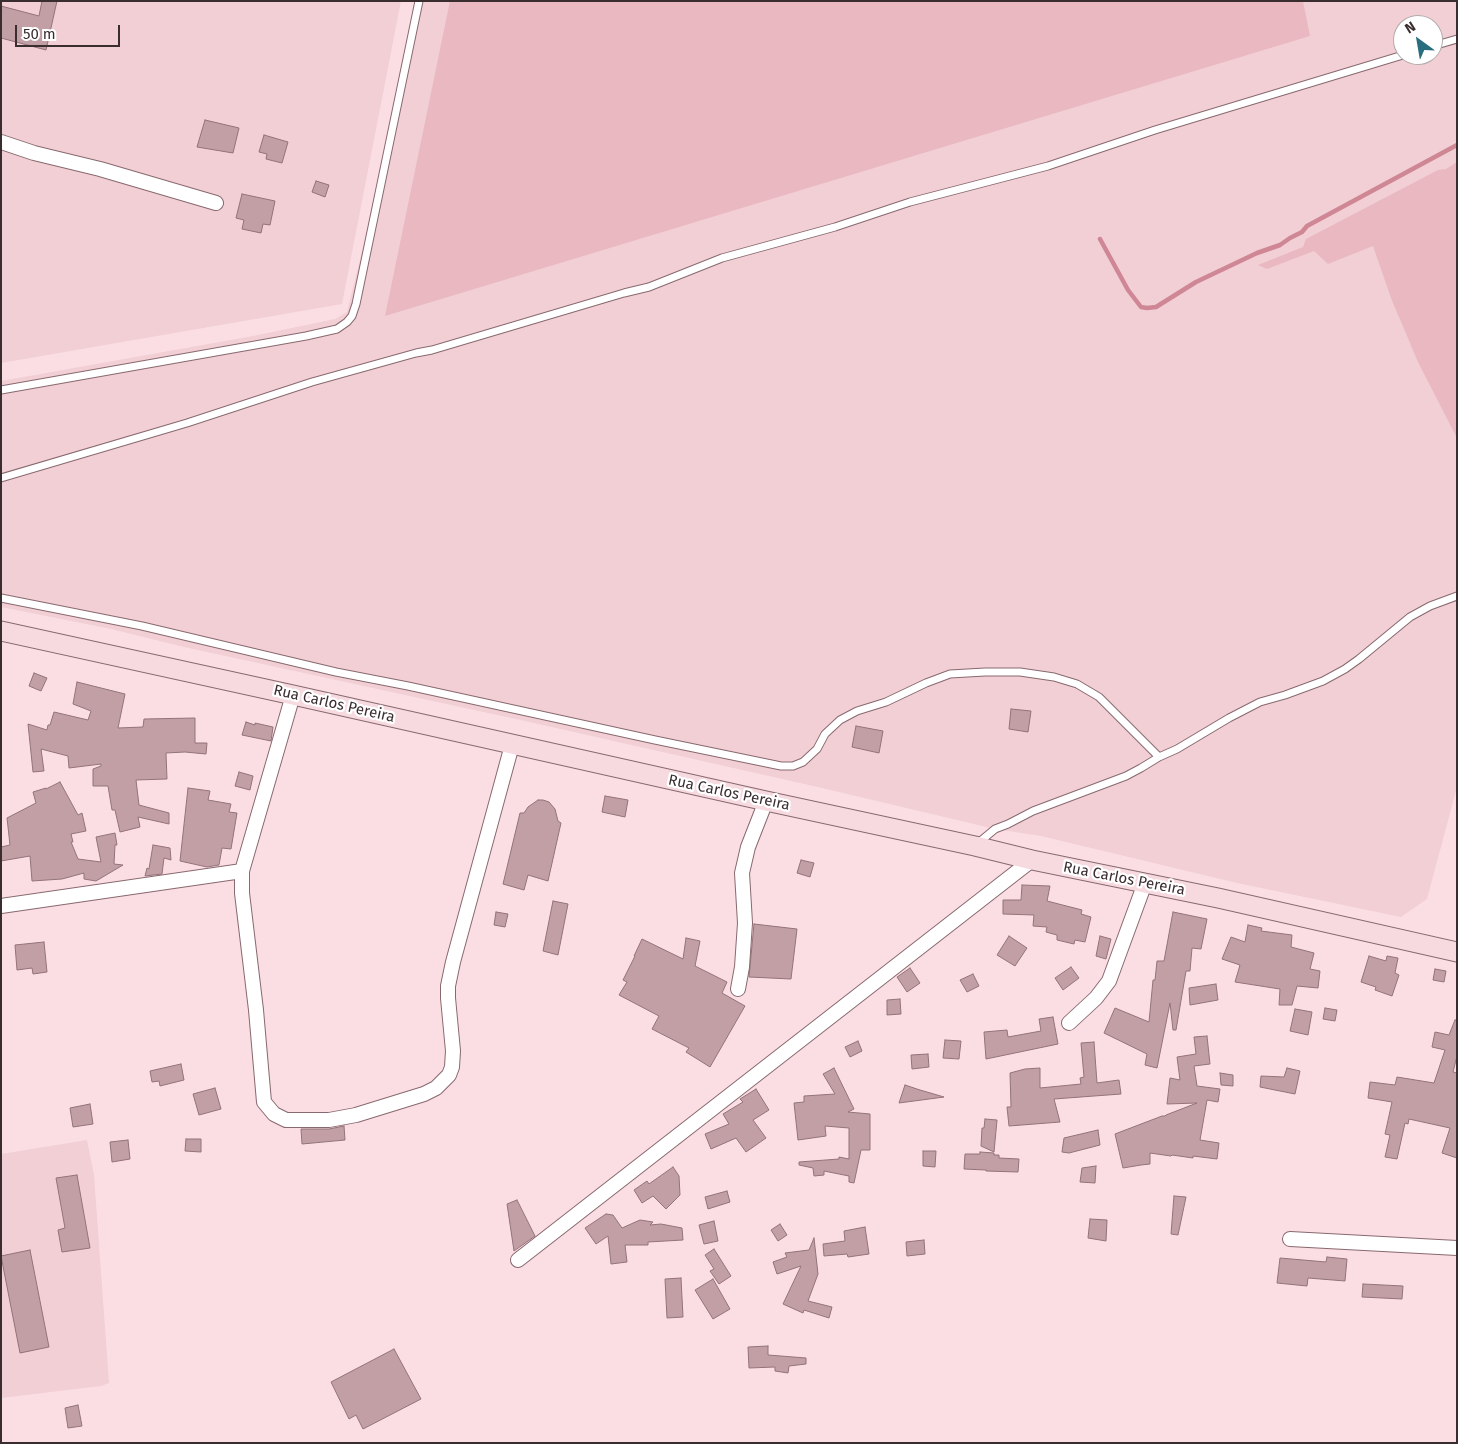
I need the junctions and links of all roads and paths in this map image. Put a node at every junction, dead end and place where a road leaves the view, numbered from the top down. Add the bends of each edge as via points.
1 (419, 1) edge
2 (1457, 39) edge
3 (1443, 43) edge
4 (1393, 58) edge
5 (1, 142) edge
6 (216, 203) dead end
7 (1, 390) edge
8 (1, 478) edge
9 (1457, 596) edge
10 (1, 598) edge
11 (1, 631) edge
12 (294, 695) junction
13 (512, 745) junction
14 (1159, 757) junction
15 (766, 801) junction
16 (975, 846) junction
17 (1032, 860) junction
18 (242, 871) junction
19 (1145, 883) junction
20 (1, 906) edge
21 (1457, 952) edge
22 (738, 989) dead end
23 (1069, 1023) dead end
24 (1290, 1238) dead end
25 (1457, 1248) edge
26 (518, 1260) dead end

1 - 7 lane via 356,304 347,322 337,329 306,336
2 - 3 lane
4 - 8 lane via 1048,166 910,202 835,227 722,258 649,287 312,382
5 - 6 street
9 - 14 lane via 1410,617 1359,659 1323,682 1260,702
10 - 14 lane via 781,766 803,762 840,720 926,683 950,674 1020,672 1054,677 1099,696
11 - 12 main road, Rua Carlos Pereira
12 - 13 main road, Rua Carlos Pereira
12 - 18 street
13 - 15 main road, Rua Carlos Pereira
13 - 18 street via 448,986 452,1067 436,1088 424,1094 329,1120 286,1120 274,1114 264,1102
14 - 16 lane via 1126,776 995,829
15 - 16 main road, Rua Carlos Pereira
15 - 22 street via 748,847 742,873 745,923
16 - 17 main road, Rua Carlos Pereira
17 - 19 main road, Rua Carlos Pereira
17 - 26 street
18 - 20 street
19 - 21 main road, Rua Carlos Pereira
19 - 23 street via 1109,980 1096,998
24 - 25 street

